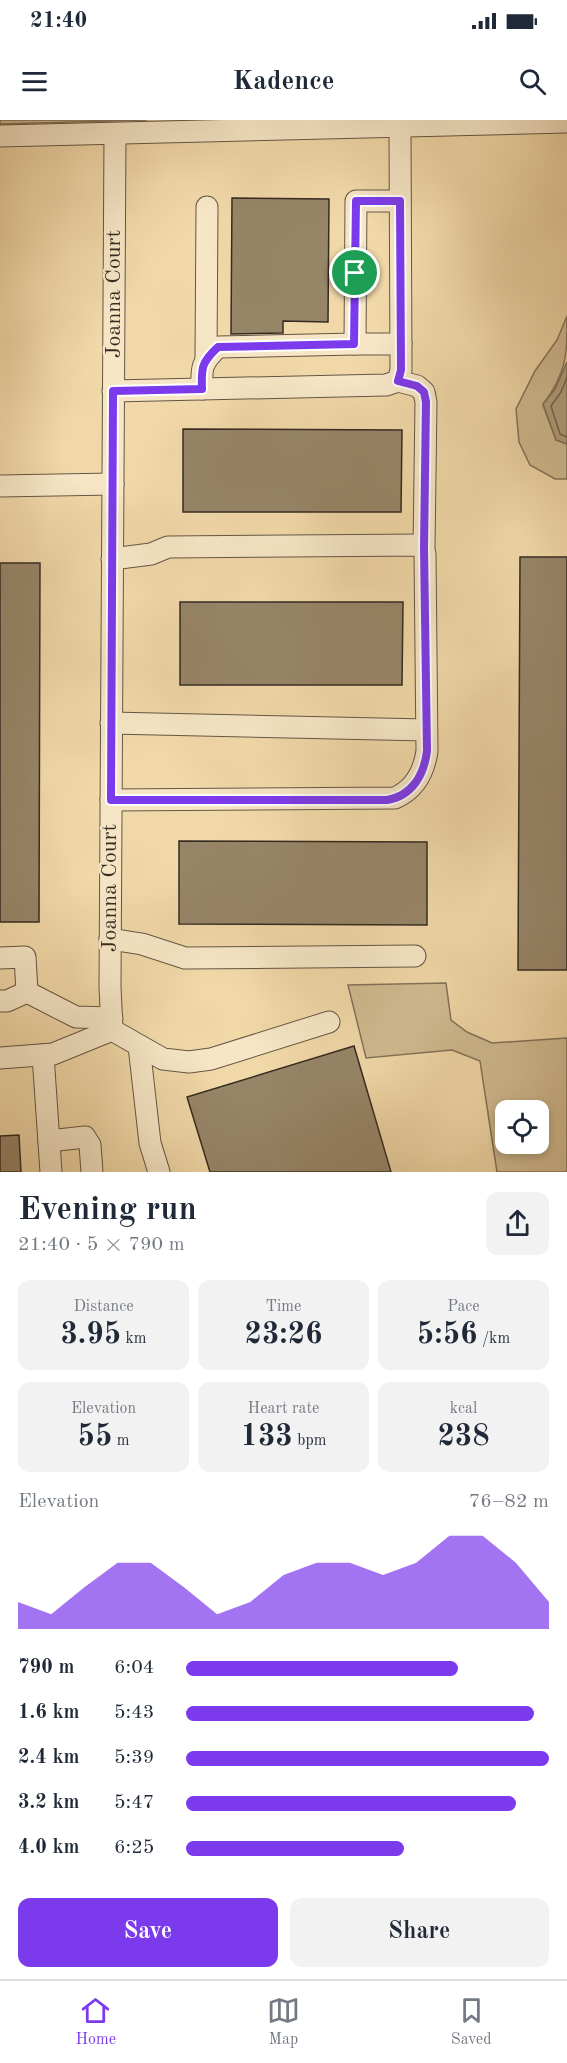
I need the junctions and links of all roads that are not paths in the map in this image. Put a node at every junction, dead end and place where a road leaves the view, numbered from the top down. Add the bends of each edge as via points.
1 (567, 122) edge
2 (412, 124) edge
3 (41, 127) edge
4 (115, 134) junction
5 (0, 136) edge
6 (400, 201) junction
7 (207, 207) dead end
8 (354, 344) junction
9 (401, 344) junction
10 (206, 358) junction
11 (398, 381) junction
12 (202, 389) junction
13 (113, 391) junction
14 (113, 484) junction
15 (0, 486) edge
16 (424, 548) junction
17 (112, 559) junction
18 (111, 723) junction
19 (426, 730) junction
20 (111, 800) junction
21 (110, 939) junction
22 (415, 956) dead end
23 (0, 958) edge
24 (27, 992) junction
25 (0, 1001) edge
26 (329, 1022) dead end
27 (112, 1024) junction
28 (139, 1046) junction
29 (43, 1055) junction
30 (0, 1058) edge
31 (49, 1141) junction
32 (51, 1172) edge
33 (92, 1172) edge
34 (159, 1172) edge

1 - 2 street
2 - 4 street
2 - 6 street
3 - 4 street
3 - 5 street
4 - 13 street, Joanna Court
6 - 8 street via 356,201
6 - 9 street
7 - 10 street
8 - 9 street
8 - 10 street via 218,347
9 - 11 street
10 - 12 street via 201,370
11 - 12 street via 386,385
11 - 16 street via 417,386 424,392 426,402
12 - 13 street
13 - 14 street, Joanna Court
14 - 15 street
14 - 17 street, Joanna Court
16 - 17 street via 417,544 168,547 151,554
16 - 19 street
17 - 18 street, Joanna Court
18 - 19 street
18 - 20 street, Joanna Court
19 - 20 street via 426,757 419,777 411,789 395,798
20 - 21 street, Joanna Court
21 - 22 street via 142,944 185,958
21 - 27 street, Joanna Court
23 - 24 street via 25,957
24 - 25 street
24 - 27 street via 76,1017
26 - 28 street via 211,1059 174,1062
27 - 28 street
27 - 29 street via 53,1054
28 - 34 street via 150,1143
29 - 30 street
29 - 31 street
31 - 32 street
31 - 33 street via 85,1137 90,1145

